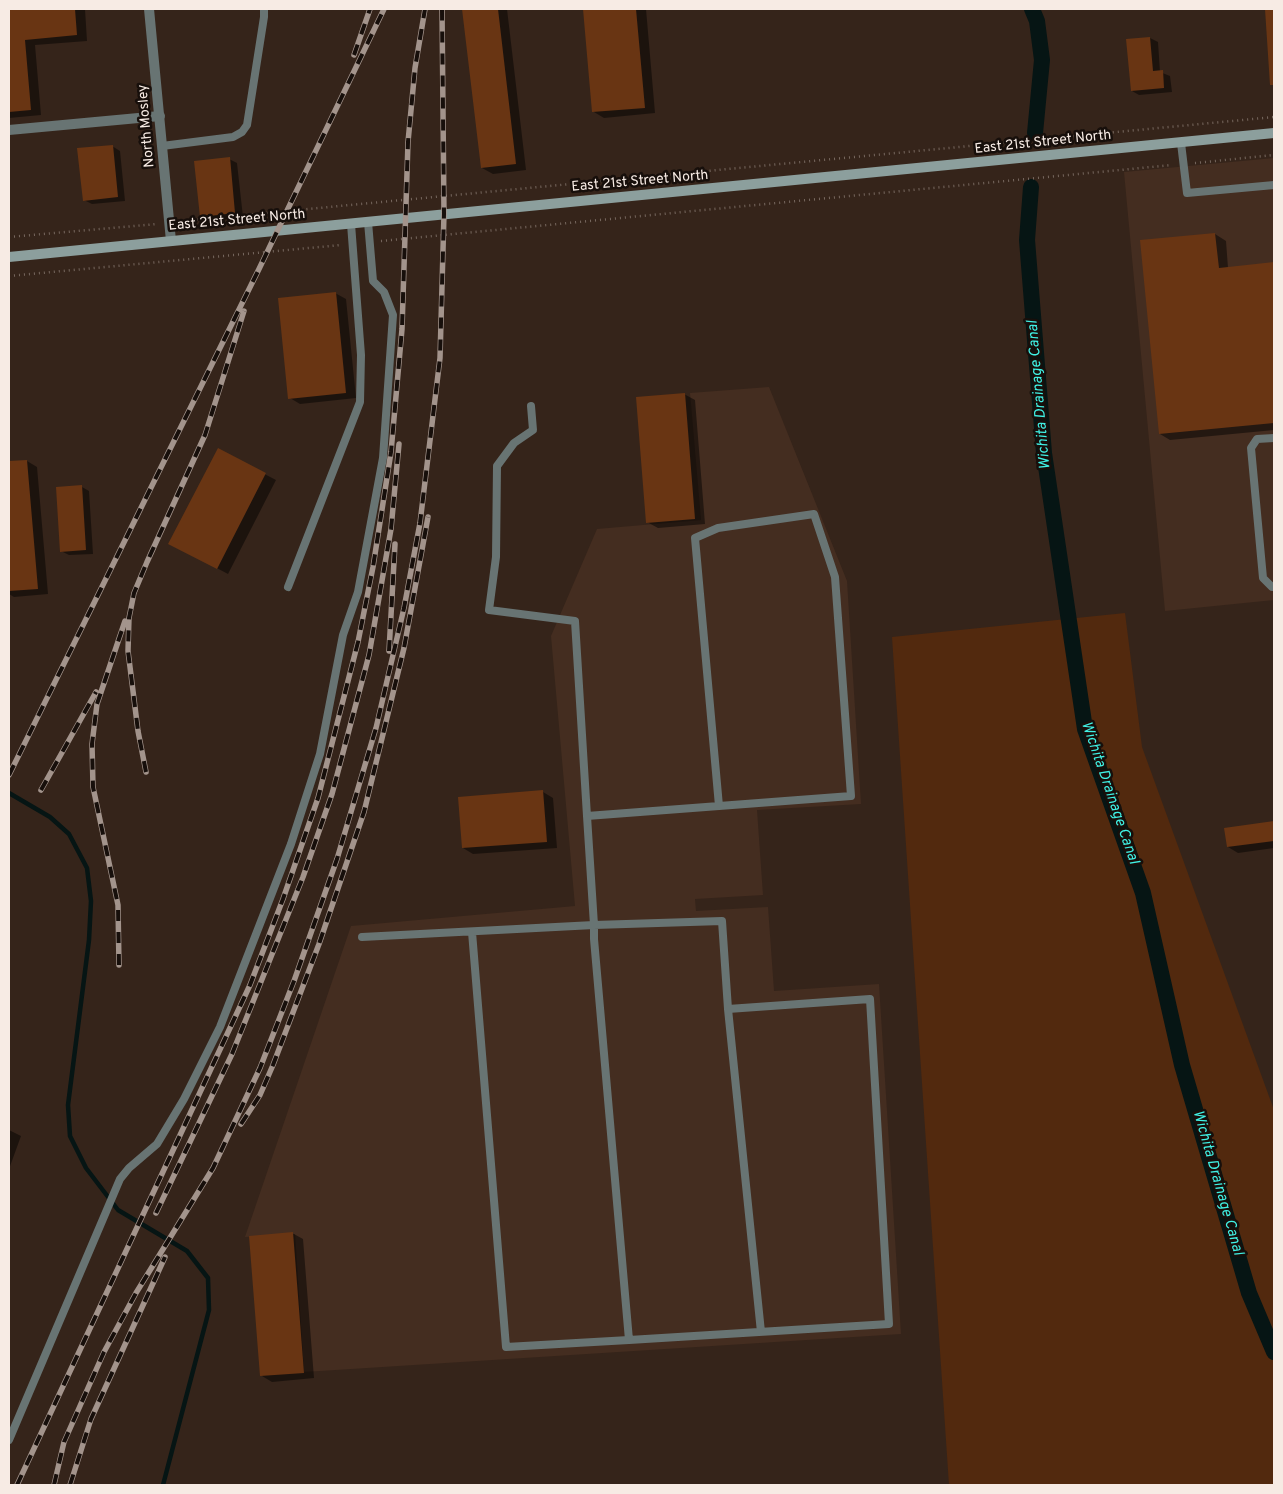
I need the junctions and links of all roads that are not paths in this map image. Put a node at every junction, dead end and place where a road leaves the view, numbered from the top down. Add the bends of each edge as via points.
1 (149, 9) edge
2 (264, 9) edge
3 (160, 116) junction
4 (9, 130) edge
5 (1274, 133) edge
6 (1181, 143) junction
7 (162, 146) junction
8 (1274, 185) edge
9 (368, 222) junction
10 (351, 224) junction
11 (171, 241) junction
12 (9, 257) edge
13 (531, 406) dead end
14 (1274, 438) edge
15 (288, 587) dead end
16 (1274, 587) edge
17 (719, 806) junction
18 (587, 816) junction
19 (594, 925) junction
20 (472, 932) junction
21 (362, 937) dead end
22 (728, 1009) junction
23 (761, 1332) junction
24 (629, 1340) junction
25 (9, 1440) edge

1 - 3 street, North Mosley
2 - 7 lane via 247,125 242,132 233,137
3 - 4 street
3 - 7 street, North Mosley
5 - 6 main road, East 21st Street North
6 - 8 lane via 1187,193
6 - 9 main road, East 21st Street North
7 - 11 street, North Mosley
9 - 10 main road, East 21st Street North
9 - 25 lane via 372,281 384,292 393,315 383,458 358,592 343,635 320,754 291,844 220,1027 157,1144 120,1179
10 - 11 main road, East 21st Street North
10 - 15 lane via 361,355 360,402
11 - 12 main road, East 21st Street North
13 - 18 lane via 533,430 514,443 497,466 496,557 489,610 575,621
14 - 16 lane via 1257,439 1251,448 1263,578
17 - 17 lane via 851,796 835,577 814,514 718,528 695,538
17 - 18 lane
18 - 19 lane
19 - 20 lane
19 - 22 lane via 722,921
19 - 24 lane
20 - 21 lane
20 - 24 lane via 506,1347
22 - 23 lane
22 - 23 lane via 870,999 890,1324
23 - 24 lane

